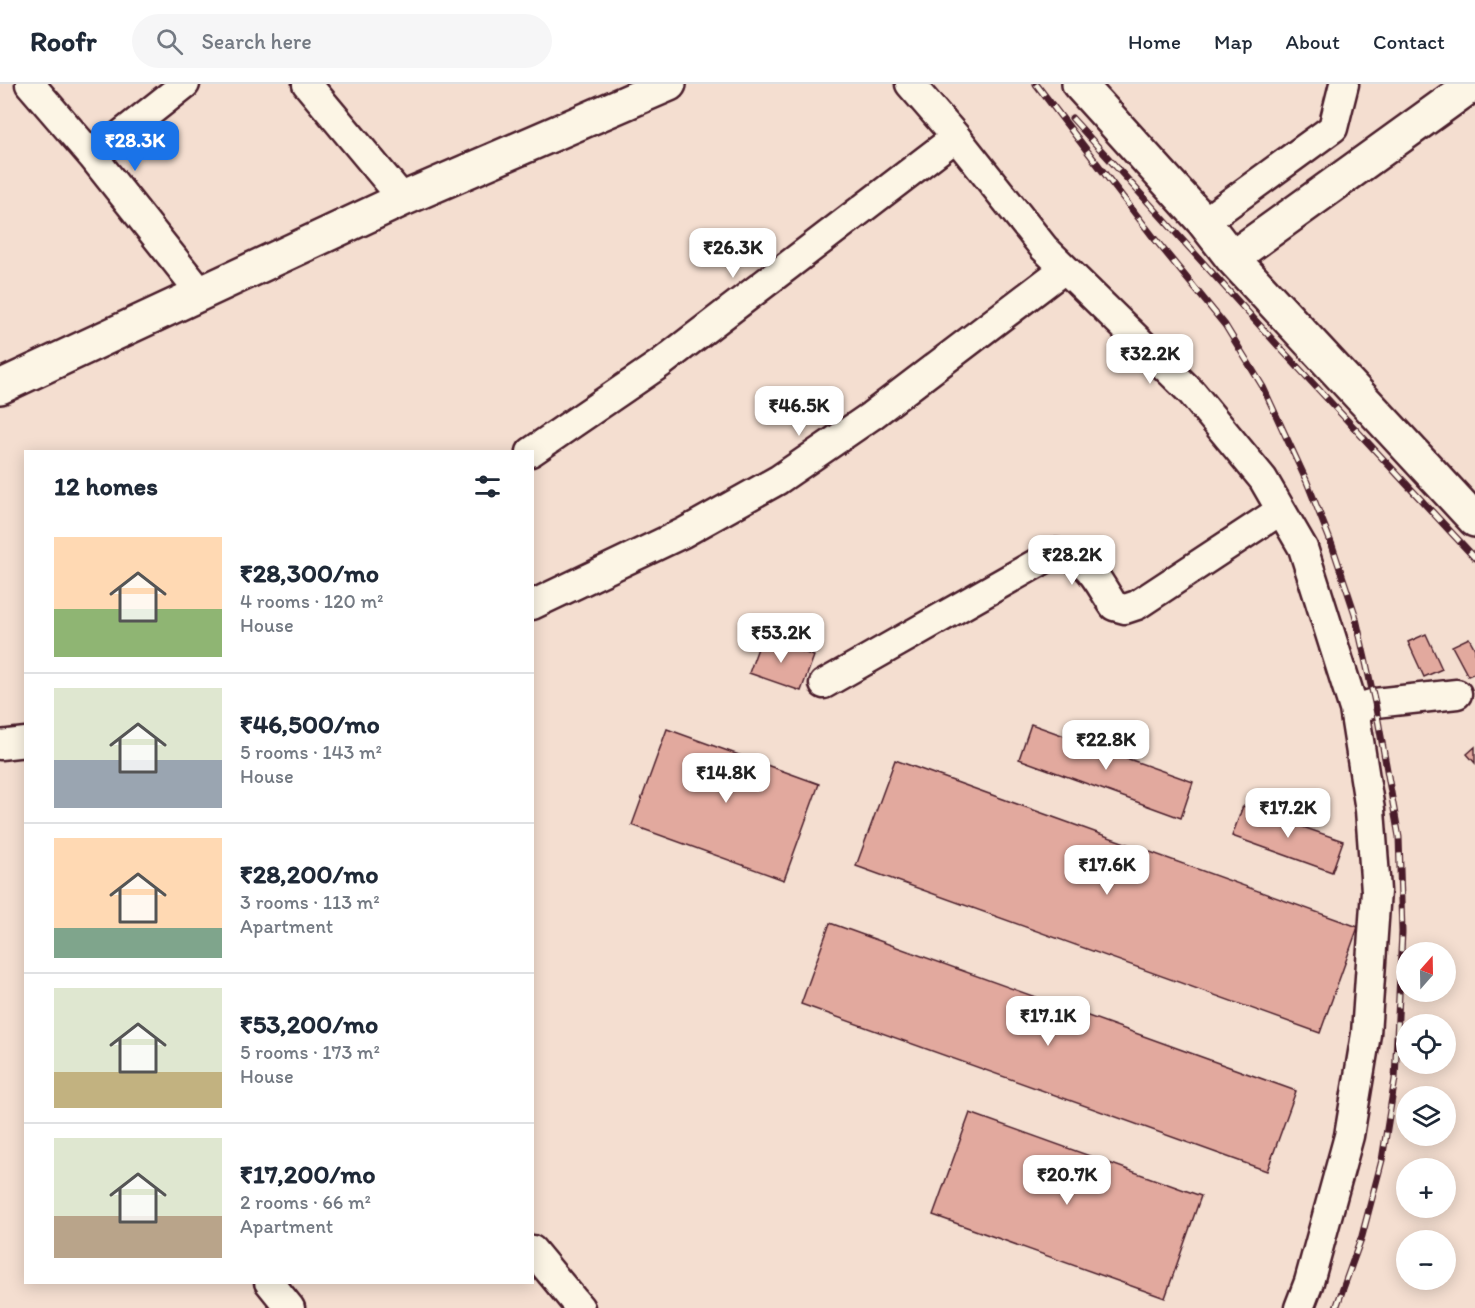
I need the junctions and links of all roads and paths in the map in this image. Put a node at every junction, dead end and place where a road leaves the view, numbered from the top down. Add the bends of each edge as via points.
1 (30, 84) edge
2 (185, 84) edge
3 (307, 84) edge
4 (669, 84) edge
5 (910, 84) edge
6 (1079, 84) edge
7 (1344, 84) edge
8 (1473, 84) edge
9 (956, 136) junction
10 (93, 157) junction
11 (404, 199) junction
12 (1204, 222) junction
13 (1232, 258) junction
14 (1064, 269) junction
15 (201, 293) junction
16 (0, 387) edge
17 (534, 450) edge
18 (1281, 510) junction
19 (1475, 520) edge
20 (534, 604) edge
21 (824, 684) dead end
22 (1457, 694) dead end
23 (1354, 709) junction
24 (24, 742) edge
25 (0, 745) edge
26 (534, 1252) edge
27 (271, 1284) edge
28 (290, 1308) edge
29 (580, 1308) edge
30 (1299, 1308) edge

1 - 10 street
2 - 10 street
3 - 11 street
4 - 11 main road
5 - 9 street
6 - 12 main road
7 - 12 street via 1334,128
8 - 13 main road
9 - 14 street
9 - 17 street via 661,363
10 - 15 street
11 - 15 main road
12 - 13 main road
13 - 19 main road
14 - 18 street via 1192,393 1263,479
14 - 20 street via 871,416 778,480 684,533
15 - 16 main road
18 - 21 street via 1137,605 1125,609 1114,606 1084,563 1069,554 1055,553
18 - 23 street via 1304,548
22 - 23 street
23 - 30 street via 1370,810 1376,891 1366,1034 1349,1136
24 - 25 street
26 - 29 street
27 - 28 street

